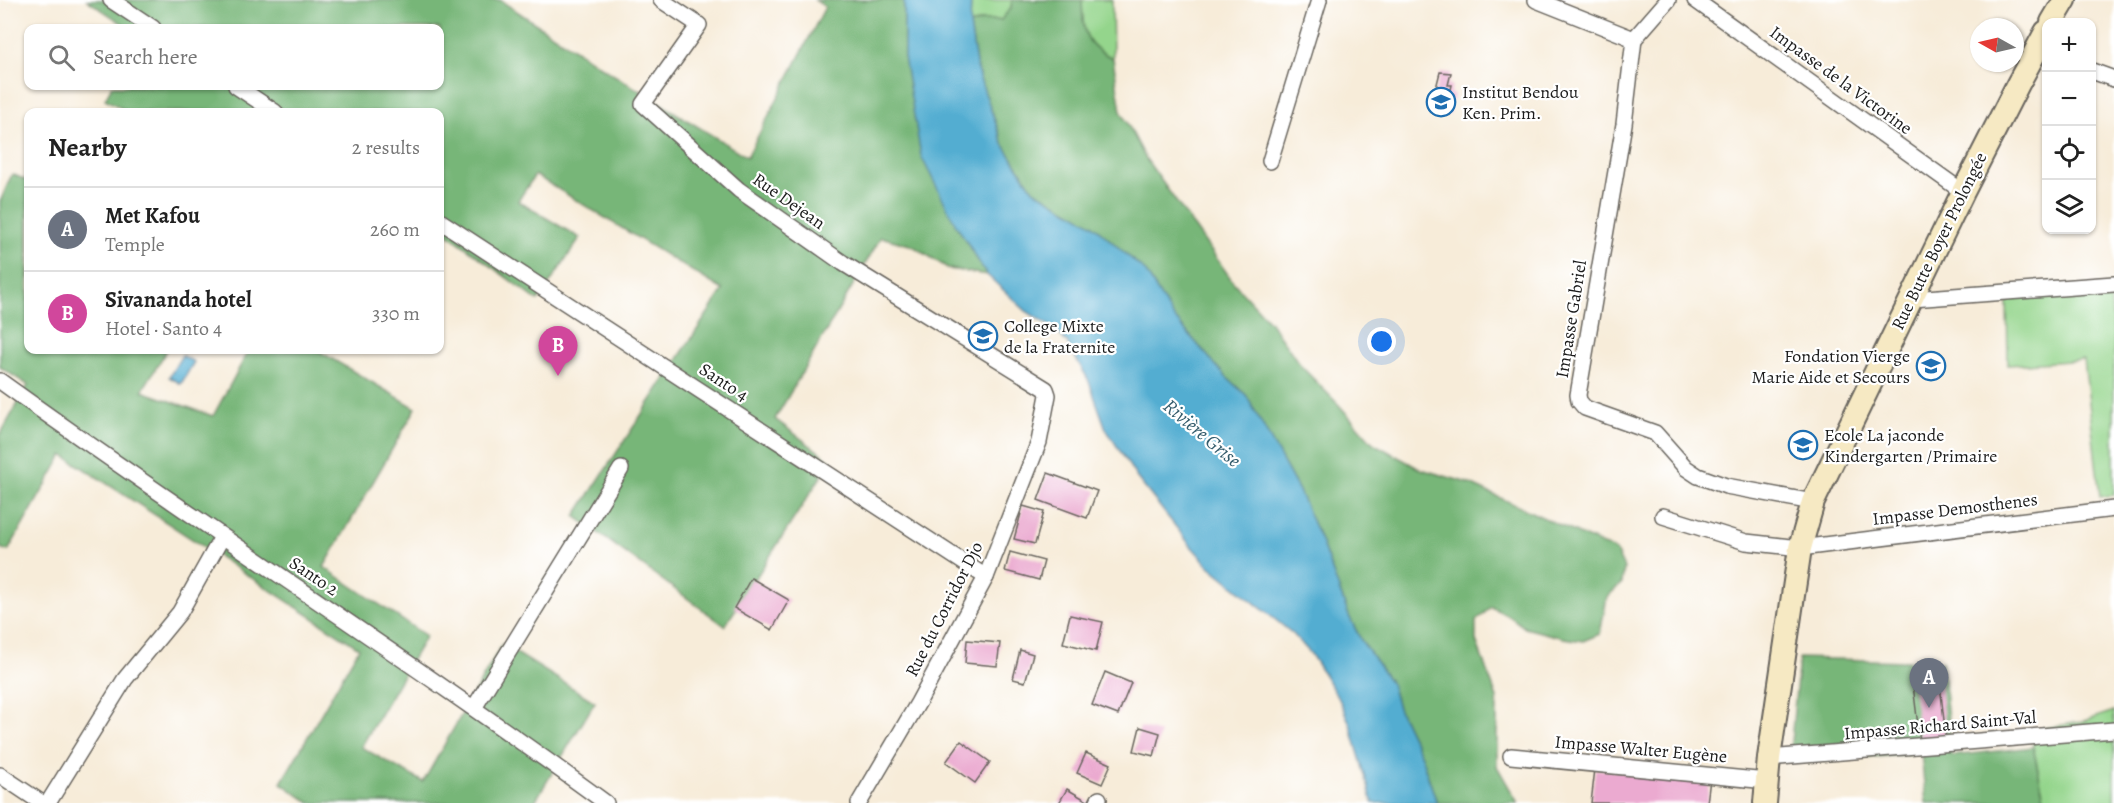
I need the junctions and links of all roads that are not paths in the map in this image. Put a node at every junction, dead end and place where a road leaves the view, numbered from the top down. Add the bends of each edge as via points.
1 (111, 0) edge
2 (661, 0) edge
3 (1319, 0) edge
4 (1536, 0) edge
5 (1668, 0) edge
6 (1695, 0) edge
7 (2065, 0) edge
8 (2054, 18) edge
9 (147, 24) edge
10 (1634, 39) junction
11 (2042, 47) edge
12 (2094, 72) edge
13 (2114, 79) edge
14 (242, 90) edge
15 (270, 108) edge
16 (1270, 161) dead end
17 (1963, 192) junction
18 (444, 224) edge
19 (2114, 284) edge
20 (1912, 299) junction
21 (0, 381) edge
22 (1046, 389) joint
23 (621, 470) dead end
24 (1813, 502) junction
25 (2114, 508) edge
26 (1663, 516) dead end
27 (222, 537) junction
28 (1800, 548) junction
29 (986, 577) junction
30 (474, 708) junction
31 (2114, 730) edge
32 (1511, 756) dead end
33 (0, 775) edge
34 (1767, 781) edge
35 (42, 803) edge
36 (48, 803) edge
37 (606, 803) edge
38 (860, 803) edge

1 - 9 street
2 - 22 street, Rue Dejean via 699,25 643,104 739,190 843,263
3 - 16 street
4 - 10 street
5 - 10 street
6 - 17 street, Impasse de la Victorine
7 - 8 street
10 - 24 street, Impasse Gabriel via 1624,124 1578,395 1581,405 1655,433 1698,476 1726,486
11 - 17 street, Rue Butte Boyer Prolongée
12 - 13 street
14 - 15 street
17 - 20 street, Rue Butte Boyer Prolongée
18 - 29 street, Santo 4
19 - 20 street
20 - 24 street, Rue Butte Boyer Prolongée
21 - 27 street, Santo 2
22 - 29 street, Rue du Corridor Djo via 1039,442
23 - 30 street
24 - 28 street, Rue Butte Boyer Prolongée
25 - 28 street, Impasse Demosthenes
26 - 28 street, Impasse Demosthenes via 1746,542
27 - 30 street, Santo 2
27 - 36 street via 180,612 125,678
28 - 34 street, Rue Butte Boyer Prolongée
29 - 38 street, Rue du Corridor Djo
30 - 37 street, Santo 2
31 - 34 street, Impasse Richard Saint-Val
32 - 34 street, Impasse Walter Eugène
33 - 35 street

